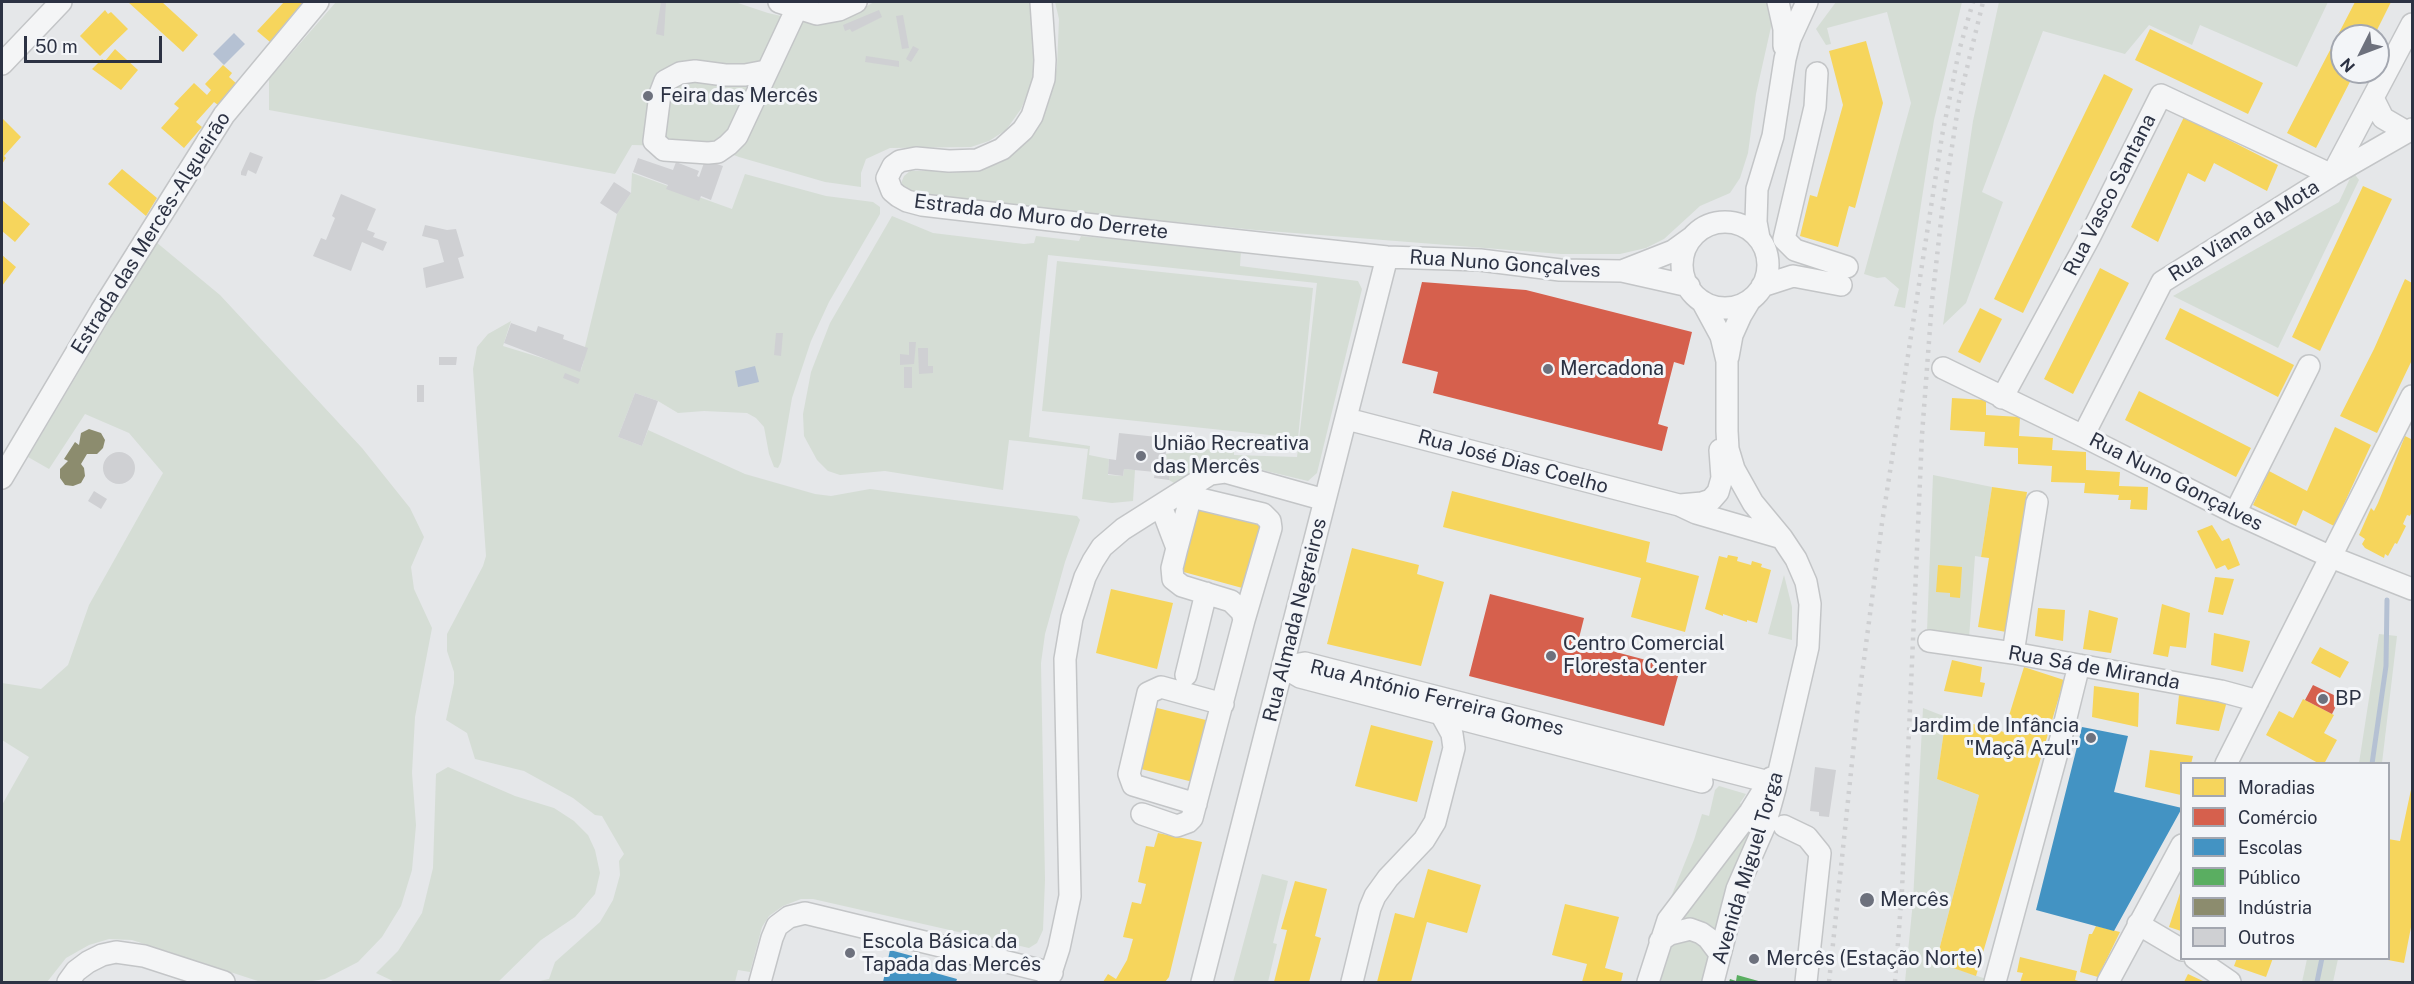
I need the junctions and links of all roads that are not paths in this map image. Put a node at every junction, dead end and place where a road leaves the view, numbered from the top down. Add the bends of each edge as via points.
1 (61, 2) edge
2 (318, 2) edge
3 (856, 2) edge
4 (1041, 2) edge
5 (1778, 2) edge
6 (1798, 2) edge
7 (1807, 2) edge
8 (1820, 2) edge
9 (788, 5) edge
10 (2412, 24) edge
11 (1784, 29) junction
12 (1785, 59) junction
13 (2, 63) edge
14 (766, 71) junction
15 (1816, 73) dead end
16 (2373, 98) junction
17 (2410, 131) edge
18 (2332, 175) junction
19 (1757, 189) junction
20 (1716, 223) junction
21 (1692, 238) junction
22 (1763, 247) junction
23 (1387, 257) junction
24 (1622, 271) junction
25 (1793, 276) junction
26 (1696, 293) junction
27 (1756, 293) junction
28 (1727, 361) junction
29 (2309, 366) dead end
30 (1943, 368) dead end
31 (2412, 396) edge
32 (2002, 398) junction
33 (1726, 407) junction
34 (1347, 419) junction
35 (2084, 436) junction
36 (2, 478) edge
37 (1325, 500) junction
38 (2037, 502) dead end
39 (1679, 505) junction
40 (1161, 506) junction
41 (2235, 513) junction
42 (1782, 538) junction
43 (1177, 548) junction
44 (2331, 557) junction
45 (2412, 589) edge
46 (1206, 593) junction
47 (1244, 620) junction
48 (1929, 641) dead end
49 (2013, 653) junction
50 (2079, 665) junction
51 (1283, 667) junction
52 (1186, 675) dead end
53 (2258, 700) junction
54 (1222, 704) junction
55 (1443, 706) junction
56 (1782, 753) junction
57 (2227, 762) edge
58 (1702, 782) dead end
59 (1769, 782) junction
60 (1196, 804) junction
61 (1142, 814) dead end
62 (1784, 826) dead end
63 (2180, 847) edge
64 (2138, 924) junction
65 (1660, 941) junction
66 (2180, 949) edge
67 (1720, 954) junction
68 (2201, 960) edge
69 (1050, 978) edge
70 (68, 982) edge
71 (224, 982) edge
72 (760, 982) edge
73 (1202, 982) edge
74 (1352, 982) edge
75 (1648, 982) edge
76 (1713, 982) edge
77 (1806, 982) edge
78 (1995, 982) edge
79 (2108, 982) edge
80 (2230, 982) edge

1 - 13 street
2 - 36 street, Estrada das Mercês-Algueirão via 224,115
3 - 9 street via 817,14
4 - 23 street, Estrada do Muro do Derrete via 1044,80 1023,130 1002,149 977,160 900,161 887,178 898,196 944,208
5 - 11 street
6 - 11 street
7 - 12 street
8 - 12 street
9 - 14 street
10 - 16 street
11 - 12 street
12 - 19 street via 1773,136
14 - 14 street via 737,136 723,149 708,153 664,150 654,141 665,81 695,71 725,75
15 - 25 street via 1815,107 1784,239 1795,250 1844,276
16 - 17 street via 2383,118
16 - 18 street
17 - 18 street, Rua Viana da Mota
18 - 32 street, Rua Vasco Santana via 2161,95
18 - 35 street, Rua Viana da Mota via 2162,282
19 - 20 street
19 - 22 street via 1756,222
20 - 21 street
20 - 22 street via 1743,226
21 - 24 street, Rua Nuno Gonçalves via 1673,251
21 - 26 street via 1682,263 1684,276
22 - 25 street
22 - 27 street via 1768,263
23 - 24 street, Rua Nuno Gonçalves
23 - 34 street, Rua Almada Negreiros
24 - 26 street, Rua Nuno Gonçalves
25 - 27 street
26 - 27 street via 1716,307 1727,308
26 - 28 street, Avenida Miguel Torga via 1721,336
27 - 28 street, Avenida Miguel Torga via 1740,315
28 - 33 street, Avenida Miguel Torga
29 - 41 street
30 - 32 street, Rua Nuno Gonçalves
31 - 44 street
32 - 35 street, Rua Nuno Gonçalves
33 - 39 street, Rua José Dias Coelho via 1719,427 1721,486 1711,500
33 - 42 street, Avenida Miguel Torga via 1728,449 1734,469 1753,503
34 - 37 street, Rua Almada Negreiros
34 - 39 street, Rua José Dias Coelho
35 - 41 street, Rua Nuno Gonçalves
37 - 40 street via 1220,472 1204,477
37 - 51 street, Rua Almada Negreiros
38 - 49 street
39 - 42 street, Rua José Dias Coelho
40 - 43 street
40 - 69 street via 1102,547 1085,577 1072,618 1065,659 1070,896
41 - 44 street, Rua Nuno Gonçalves
42 - 56 street, Avenida Miguel Torga via 1806,582 1811,625
43 - 46 street via 1173,579
43 - 47 street via 1189,503 1197,498 1263,514 1270,521
44 - 45 street, Rua Nuno Gonçalves
44 - 53 street
46 - 47 street via 1231,601
46 - 52 street
47 - 54 street
48 - 49 street, Rua Sá de Miranda
49 - 50 street, Rua Sá de Miranda
50 - 53 street, Rua Sá de Miranda
50 - 78 street
51 - 55 street, Rua António Ferreira Gomes via 1300,677
51 - 73 street, Rua Almada Negreiros
53 - 57 street
54 - 60 street
54 - 60 street via 1161,687 1148,693 1129,774 1133,785
55 - 58 street, Rua António Ferreira Gomes
55 - 59 street, Rua António Ferreira Gomes
55 - 74 street via 1454,748 1435,822 1375,896
56 - 59 street, Avenida Miguel Torga
56 - 67 street, Avenida Miguel Torga via 1765,825 1737,889
59 - 65 street, Avenida Miguel Torga via 1668,920
60 - 61 street via 1192,818 1183,825
62 - 77 street via 1807,837 1820,853
63 - 64 street
64 - 66 street
64 - 79 street
65 - 67 street via 1690,929 1701,933
65 - 75 street, Avenida Miguel Torga
67 - 76 street, Avenida Miguel Torga
68 - 80 street
69 - 72 street via 805,913 789,917 777,926
70 - 71 street via 88,962 116,952 144,956

